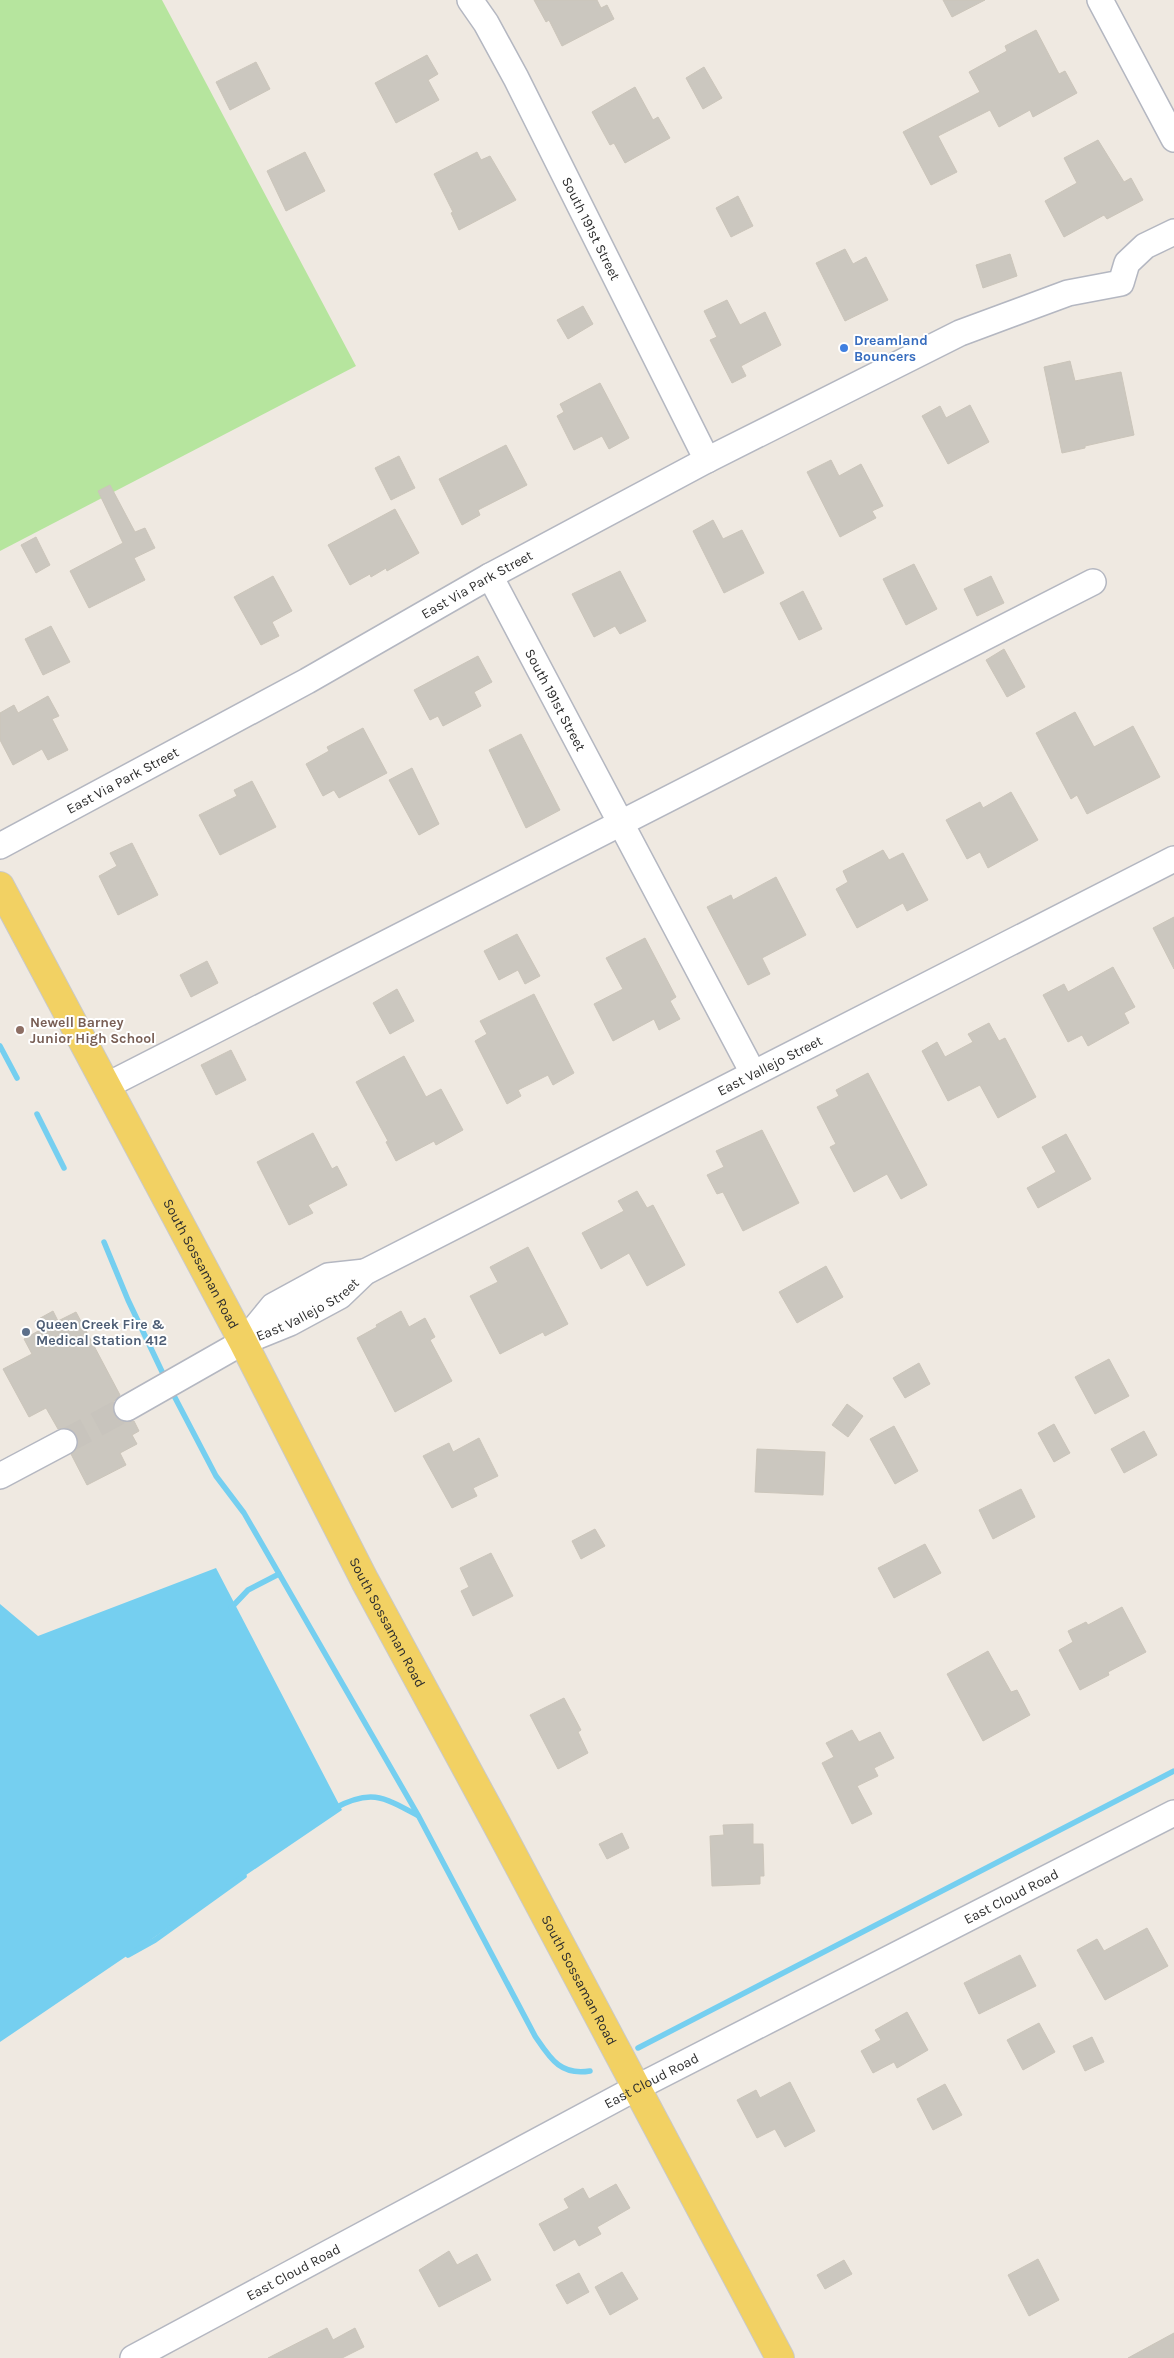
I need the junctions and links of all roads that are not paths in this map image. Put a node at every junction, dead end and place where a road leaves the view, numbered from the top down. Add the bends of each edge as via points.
1 (470, 0) edge
2 (1100, 0) edge
3 (1174, 139) edge
4 (1174, 232) edge
5 (707, 460) junction
6 (490, 576) junction
7 (1093, 582) dead end
8 (622, 822) junction
9 (0, 846) edge
10 (1174, 859) edge
11 (0, 886) edge
12 (753, 1074) junction
13 (106, 1086) junction
14 (243, 1342) junction
15 (127, 1408) tunnel mouth
16 (64, 1442) tunnel mouth
17 (0, 1476) edge
18 (1174, 1813) edge
19 (636, 2088) junction
20 (133, 2358) edge
21 (780, 2358) edge

1 - 5 street, South 191st Street via 486,22 516,78
2 - 3 street
4 - 5 street, East Via Park Street via 1145,246 1127,262 1121,283 1068,293 960,333
5 - 6 street, East Via Park Street
6 - 8 street, South 191st Street
6 - 9 street, East Via Park Street via 307,681
7 - 8 street
8 - 12 street, South 191st Street
8 - 13 street
10 - 12 street, East Vallejo Street
11 - 13 main road, South Sossaman Road
12 - 14 street, East Vallejo Street via 365,1272 328,1276 273,1306
13 - 14 main road, South Sossaman Road
14 - 15 street
14 - 19 main road, South Sossaman Road via 365,1581
16 - 17 street
18 - 19 street, East Cloud Road
19 - 20 street, East Cloud Road
19 - 21 main road, South Sossaman Road

